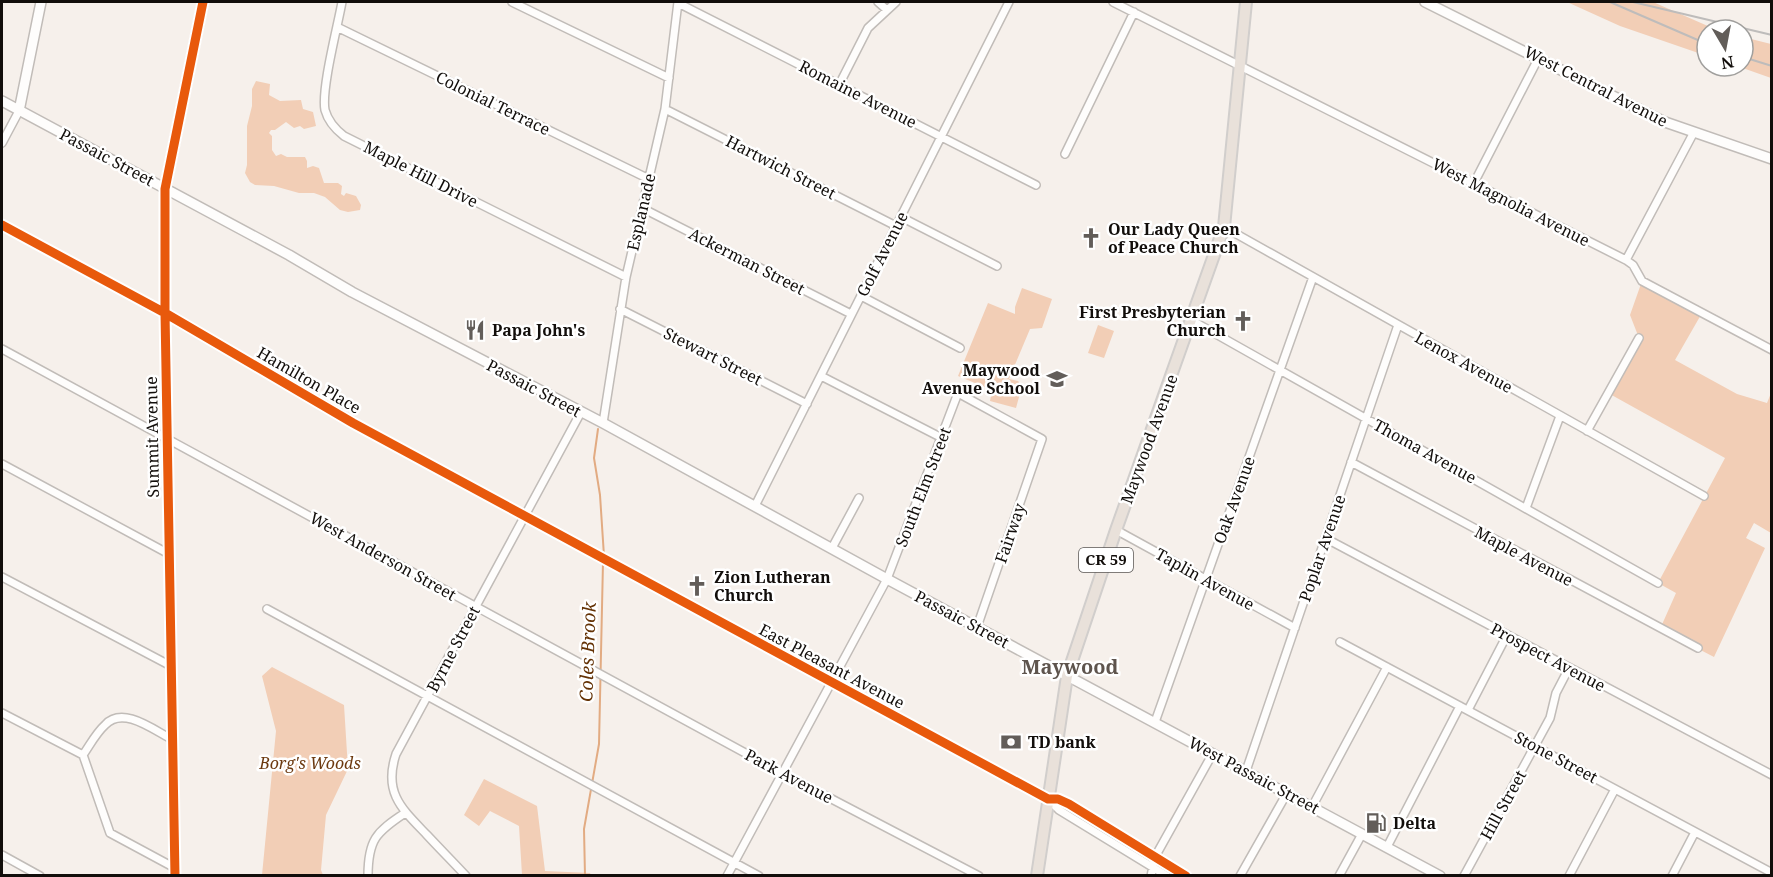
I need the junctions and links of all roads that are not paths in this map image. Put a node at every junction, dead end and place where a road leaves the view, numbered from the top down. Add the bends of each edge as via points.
1 (41, 2) edge
2 (203, 2) edge
3 (342, 2) edge
4 (512, 2) edge
5 (678, 2) edge
6 (878, 2) edge
7 (896, 2) edge
8 (1010, 2) edge
9 (1113, 2) edge
10 (1246, 2) edge
11 (1425, 2) edge
12 (887, 10) junction
13 (1134, 12) junction
14 (338, 27) junction
15 (1539, 57) junction
16 (1240, 66) junction
17 (669, 78) junction
18 (839, 85) junction
19 (2, 101) edge
20 (665, 109) junction
21 (19, 111) junction
22 (1694, 132) junction
23 (941, 136) junction
24 (2, 144) edge
25 (1065, 154) dead end
26 (1772, 159) edge
27 (649, 179) junction
28 (1474, 183) junction
29 (1036, 185) dead end
30 (165, 189) junction
31 (642, 208) junction
32 (901, 217) junction
33 (2, 225) edge
34 (896, 226) junction
35 (1224, 227) junction
36 (1626, 260) junction
37 (997, 266) dead end
38 (626, 277) junction
39 (1314, 277) junction
40 (861, 296) junction
41 (620, 309) junction
42 (165, 313) junction
43 (851, 314) junction
44 (1191, 320) junction
45 (1398, 325) junction
46 (1639, 338) dead end
47 (960, 348) dead end
48 (2, 349) edge
49 (1772, 350) edge
50 (1280, 370) junction
51 (821, 376) junction
52 (807, 404) junction
53 (581, 412) junction
54 (1560, 416) junction
55 (1366, 418) junction
56 (603, 423) junction
57 (1587, 431) junction
58 (167, 438) junction
59 (942, 438) junction
60 (1042, 439) joint
61 (1351, 462) junction
62 (2, 464) edge
63 (1704, 496) dead end
64 (859, 498) dead end
65 (755, 506) junction
66 (1526, 508) junction
67 (525, 515) junction
68 (1116, 530) junction
69 (1325, 538) junction
70 (832, 548) junction
71 (169, 554) junction
72 (604, 559) joint
73 (2, 577) edge
74 (887, 579) junction
75 (1205, 579) junction
76 (1658, 582) dead end
77 (476, 606) junction
78 (267, 609) dead end
79 (978, 627) junction
80 (1295, 628) junction
81 (1507, 635) junction
82 (1340, 642) dead end
83 (1698, 648) dead end
84 (171, 666) junction
85 (1387, 667) junction
86 (1569, 668) junction
87 (599, 673) joint
88 (1067, 676) junction
89 (831, 682) junction
90 (428, 695) junction
91 (1460, 706) junction
92 (1468, 710) junction
93 (2, 713) edge
94 (1155, 722) junction
95 (173, 740) junction
96 (1535, 746) junction
97 (1213, 753) junction
98 (83, 755) junction
99 (1246, 771) junction
100 (782, 773) junction
101 (1772, 775) edge
102 (1615, 789) junction
103 (1287, 793) junction
104 (1048, 798) junction
105 (1312, 807) junction
106 (405, 813) junction
107 (1695, 832) junction
108 (1362, 834) junction
109 (1387, 847) junction
110 (2, 855) edge
111 (1155, 857) junction
112 (734, 862) junction
113 (1153, 867) junction
114 (175, 872) edge
115 (1772, 873) edge
116 (1437, 875) edge
117 (40, 876) edge
118 (368, 876) edge
119 (466, 876) edge
120 (727, 876) edge
121 (759, 876) edge
122 (979, 876) edge
123 (1037, 876) edge
124 (1151, 876) edge
125 (1167, 876) edge
126 (1186, 876) edge
127 (1240, 876) edge
128 (1339, 876) edge
129 (1464, 876) edge
130 (1569, 876) edge
131 (1672, 876) edge

1 - 21 main road
2 - 30 main road, Summit Avenue
3 - 14 street, Maple Hill Drive
4 - 17 street
5 - 17 street, Esplanade
5 - 18 street, Romaine Avenue
6 - 12 street
7 - 12 street
8 - 23 street, Golf Avenue
9 - 13 street, West Magnolia Avenue
10 - 16 main road, Maywood Avenue / CR 59
11 - 15 main road, West Central Avenue
12 - 18 street via 868,28
13 - 16 street, West Magnolia Avenue
13 - 25 street
14 - 27 street, Colonial Terrace
14 - 38 street, Maple Hill Drive via 324,100 337,131
15 - 22 main road, West Central Avenue via 1665,122
15 - 28 street
16 - 28 street, West Magnolia Avenue
16 - 35 main road, Maywood Avenue / CR 59
17 - 20 street, Esplanade
18 - 23 street, Romaine Avenue
19 - 21 main road, Passaic Street
20 - 27 street, Esplanade
20 - 34 street, Hartwich Street
21 - 24 street
21 - 30 main road, Passaic Street
22 - 26 main road, West Central Avenue
22 - 36 street
23 - 29 street, Romaine Avenue
23 - 32 street, Golf Avenue
27 - 31 street, Esplanade
28 - 36 street, West Magnolia Avenue
30 - 42 street, Summit Avenue
30 - 53 main road, Passaic Street
31 - 38 street, Esplanade
31 - 43 street, Ackerman Street
32 - 34 street, Golf Avenue
32 - 37 street
33 - 42 street, Hamilton Place
34 - 40 street, Golf Avenue
35 - 39 street, Lenox Avenue
35 - 44 main road, Maywood Avenue / CR 59
36 - 49 street, West Magnolia Avenue via 1642,281
38 - 41 street, Esplanade
39 - 45 street, Lenox Avenue
39 - 50 street, Oak Avenue
40 - 43 street, Golf Avenue
40 - 47 street
41 - 52 street, Stewart Street
41 - 56 street, Esplanade
42 - 58 street, Summit Avenue
42 - 67 street, Hamilton Place via 353,423
43 - 51 street, Golf Avenue
44 - 50 street, Thoma Avenue
44 - 68 main road, Maywood Avenue / CR 59
45 - 54 street, Lenox Avenue
45 - 55 street, Poplar Avenue
46 - 57 street
48 - 58 street, West Anderson Street
50 - 55 street, Thoma Avenue
50 - 75 street, Oak Avenue
51 - 52 street, Golf Avenue
51 - 59 street
52 - 65 street, Golf Avenue
53 - 56 main road, Passaic Street
53 - 67 street, Byrne Street
54 - 57 street, Lenox Avenue
54 - 66 street
55 - 61 street, Poplar Avenue
55 - 66 street, Thoma Avenue
56 - 65 main road, Passaic Street
57 - 63 street, Lenox Avenue
58 - 71 street, Summit Avenue
58 - 77 street, West Anderson Street
59 - 60 street, South Elm Street via 958,393
59 - 74 street, South Elm Street
60 - 79 street, Fairway
61 - 69 street, Poplar Avenue
61 - 83 street, Maple Avenue
62 - 71 street
64 - 70 street
65 - 70 main road, Passaic Street
66 - 76 street, Thoma Avenue
67 - 72 street, Hamilton Place
67 - 77 street, Byrne Street
68 - 75 street, Taplin Avenue
68 - 88 main road, Maywood Avenue / CR 59
69 - 80 street, Poplar Avenue
69 - 81 street, Prospect Avenue
70 - 74 main road, Passaic Street
71 - 84 street, Summit Avenue
72 - 89 street, East Pleasant Avenue
73 - 84 street
74 - 79 main road, Passaic Street
74 - 89 street, South Elm Street
75 - 80 street, Taplin Avenue
75 - 94 street, Oak Avenue
77 - 87 street, West Anderson Street
77 - 90 street, Byrne Street
78 - 90 street
79 - 88 main road, Passaic Street
80 - 99 street, Poplar Avenue
81 - 86 street, Prospect Avenue
81 - 92 street
82 - 85 street, Stone Street
84 - 95 street, Summit Avenue
85 - 91 street, Stone Street
85 - 105 street
86 - 96 street, Hill Street
86 - 101 street, Prospect Avenue
87 - 100 street, Park Avenue
88 - 94 main road, West Passaic Street
88 - 104 main road, Maywood Avenue / CR 59
89 - 100 street, South Elm Street
89 - 104 street, East Pleasant Avenue
90 - 106 street, Byrne Street via 393,764 394,794
90 - 112 street
91 - 92 street, Stone Street
91 - 109 street
92 - 96 street, Stone Street
93 - 98 street
94 - 97 main road, West Passaic Street
95 - 98 street via 131,719 116,718 104,725
95 - 114 street, Summit Avenue
96 - 102 street, Stone Street
96 - 129 street, Hill Street
97 - 99 main road, West Passaic Street
97 - 111 street
98 - 114 street via 110,833
99 - 103 main road, West Passaic Street
100 - 112 street, South Elm Street
100 - 122 street, Park Avenue
102 - 107 street, Stone Street
102 - 130 street
103 - 105 main road, West Passaic Street
103 - 127 street
104 - 111 street via 1069,804
104 - 113 street via 1059,810
104 - 123 main road, Maywood Avenue / CR 59
105 - 108 main road, West Passaic Street
106 - 118 street via 373,840
106 - 119 street, Byrne Street
107 - 115 street, Stone Street
107 - 131 street
108 - 109 main road, West Passaic Street
108 - 128 street
109 - 116 main road, West Passaic Street
110 - 117 street
111 - 113 street
111 - 126 street
112 - 120 street, South Elm Street
112 - 121 street
113 - 124 street
113 - 125 street

